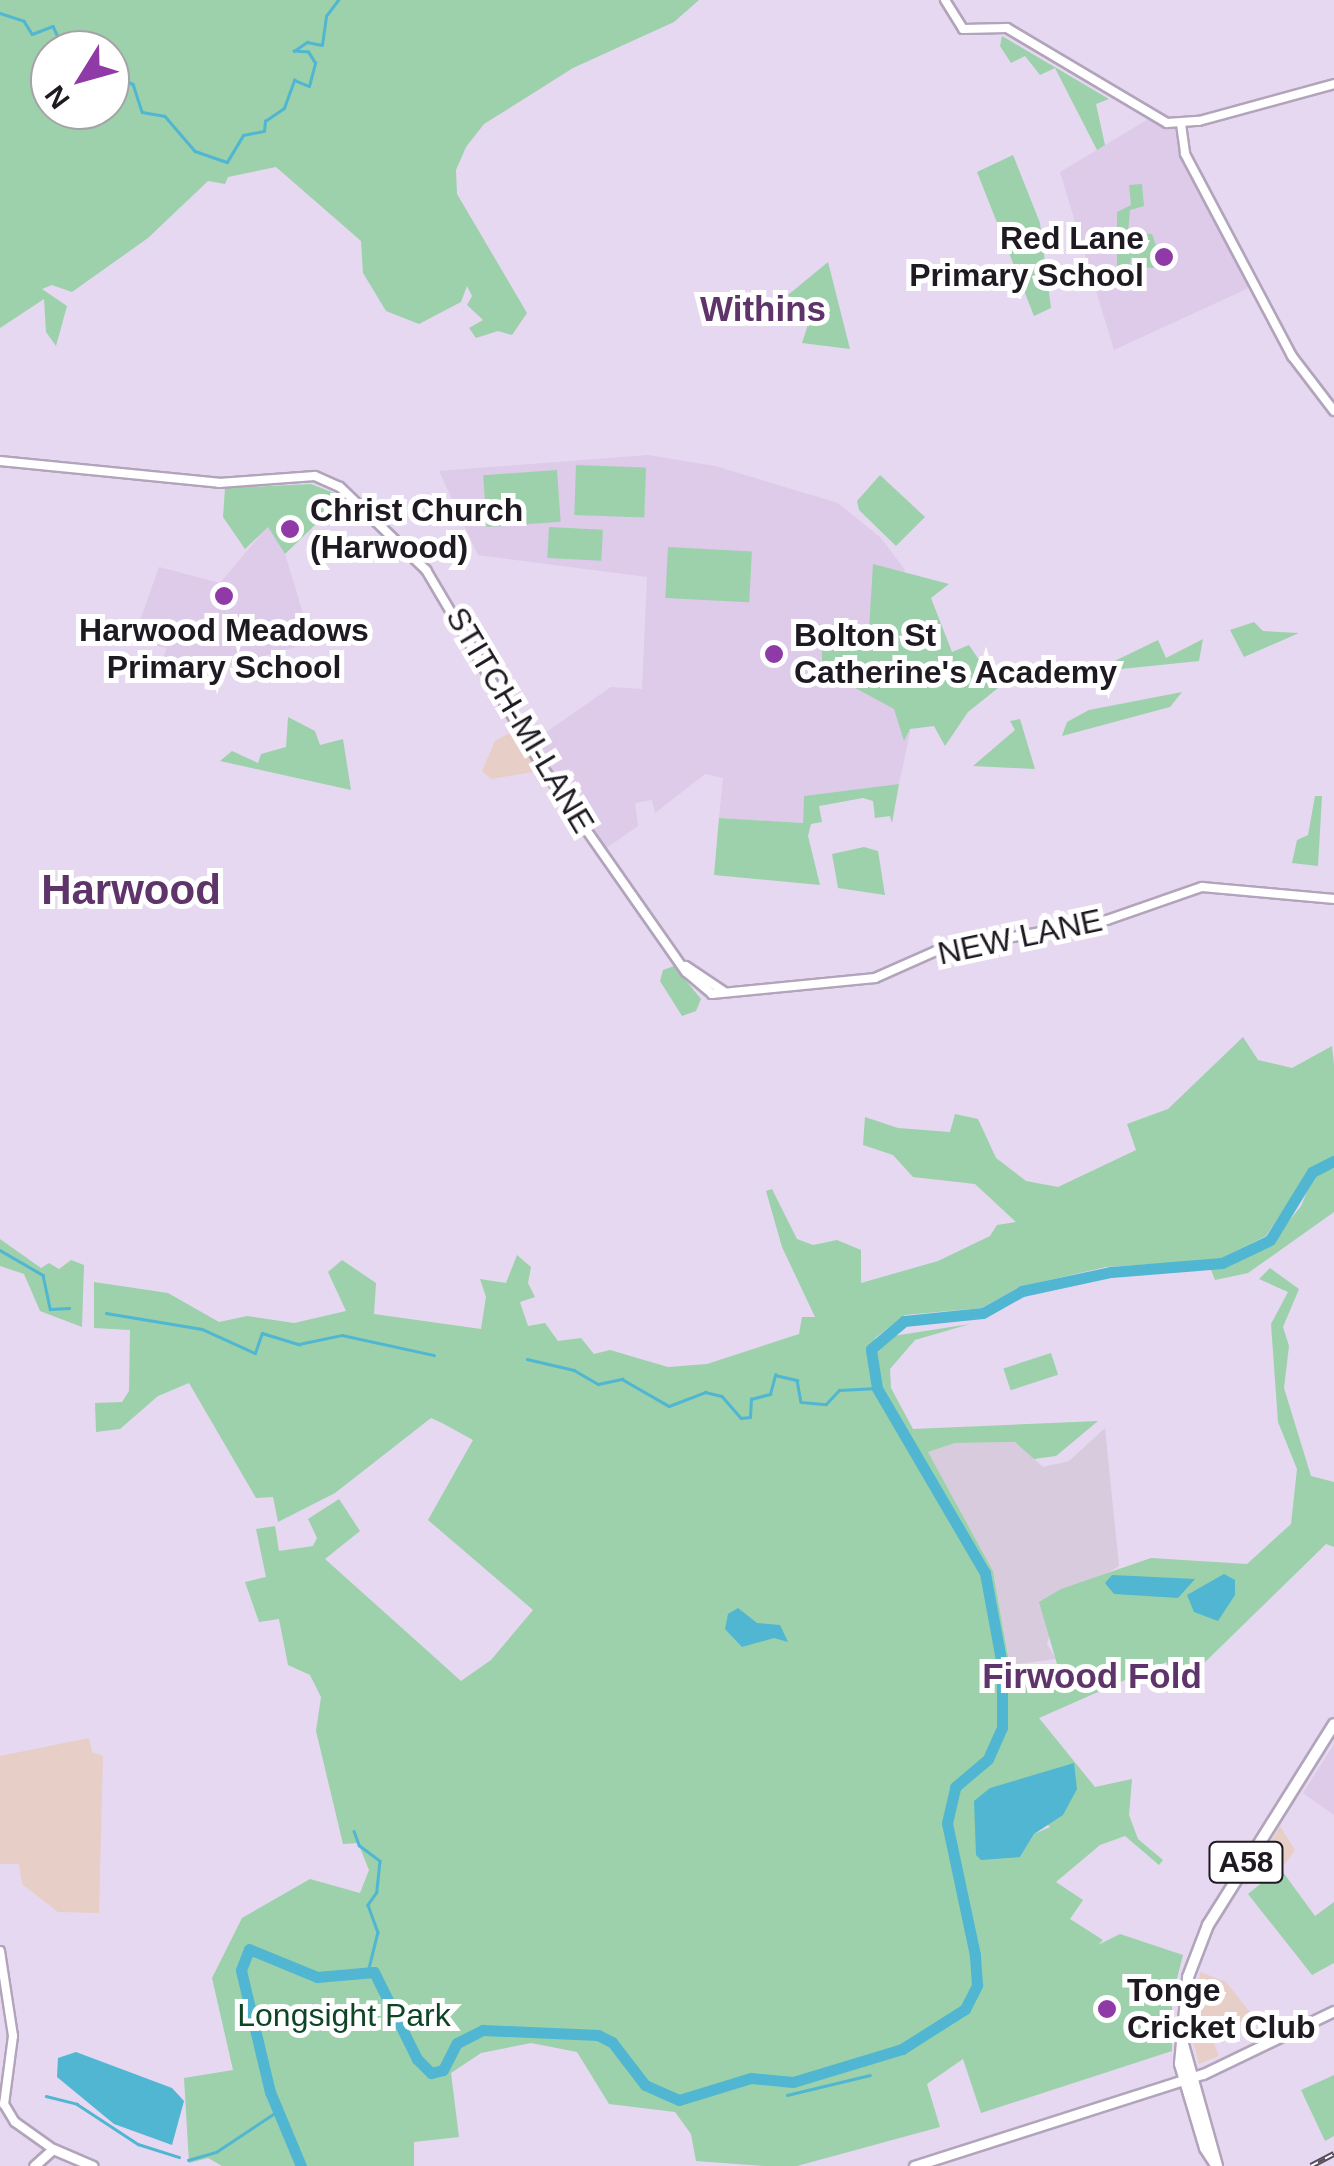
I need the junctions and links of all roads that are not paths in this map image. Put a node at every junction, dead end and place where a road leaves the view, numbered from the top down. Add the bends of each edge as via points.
1 (945, 0) edge
2 (1334, 84) edge
3 (1181, 124) junction
4 (1334, 411) edge
5 (0, 461) edge
6 (1334, 899) edge
7 (728, 992) joint
8 (1334, 1724) edge
9 (0, 1950) edge
10 (1334, 2011) edge
11 (1188, 2079) junction
12 (53, 2149) junction
13 (1217, 2165) edge
14 (34, 2166) edge
15 (93, 2166) edge
16 (914, 2166) edge

1 - 3 street via 963,29 1006,28 1150,118
2 - 3 street
3 - 4 street via 1185,154 1282,338
5 - 7 street, STITCH-MI-LANE via 218,483 310,476 340,487 435,582 521,734 675,955 702,989
6 - 7 street, NEW LANE via 1202,887 1107,920 936,951 874,978
8 - 11 highway, A58 via 1208,1925 1184,1992 1180,2034
9 - 12 street via 12,2036 4,2104 15,2122
10 - 11 main road
11 - 13 highway, A58
11 - 13 highway, A58 via 1206,2153
11 - 16 main road
12 - 14 main road
12 - 15 main road

